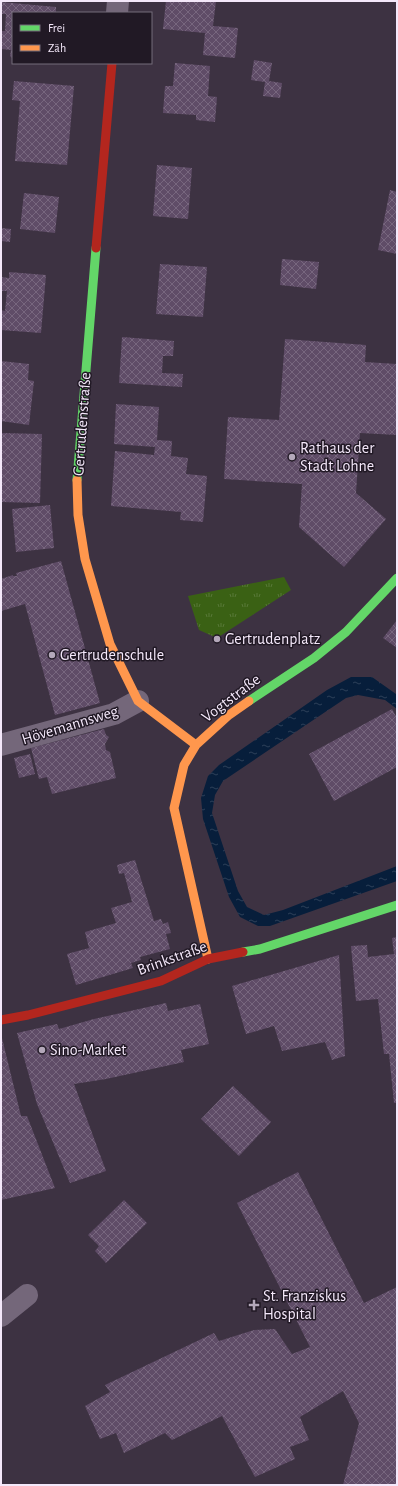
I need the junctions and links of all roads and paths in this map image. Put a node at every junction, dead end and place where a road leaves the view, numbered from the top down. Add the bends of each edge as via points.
1 (118, 1) edge
2 (117, 12) edge
3 (112, 64) edge
4 (397, 578) edge
5 (138, 701) junction
6 (1, 745) edge
7 (196, 746) junction
8 (397, 905) edge
9 (208, 959) junction
10 (1, 1020) edge
11 (27, 1295) dead end
12 (1, 1316) edge

1 - 2 street
3 - 5 street, Gertrudenstraße via 77,471 78,515 85,559 110,644
4 - 7 street, Vogtstraße via 346,632 314,658 229,714
5 - 6 street, Hövemannsweg via 114,714
5 - 7 street, Gertrudenstraße
7 - 9 street, Vogtstraße via 184,765 174,808
8 - 9 street, Brinkstraße via 260,949
9 - 10 street, Brinkstraße via 161,981
11 - 12 street

